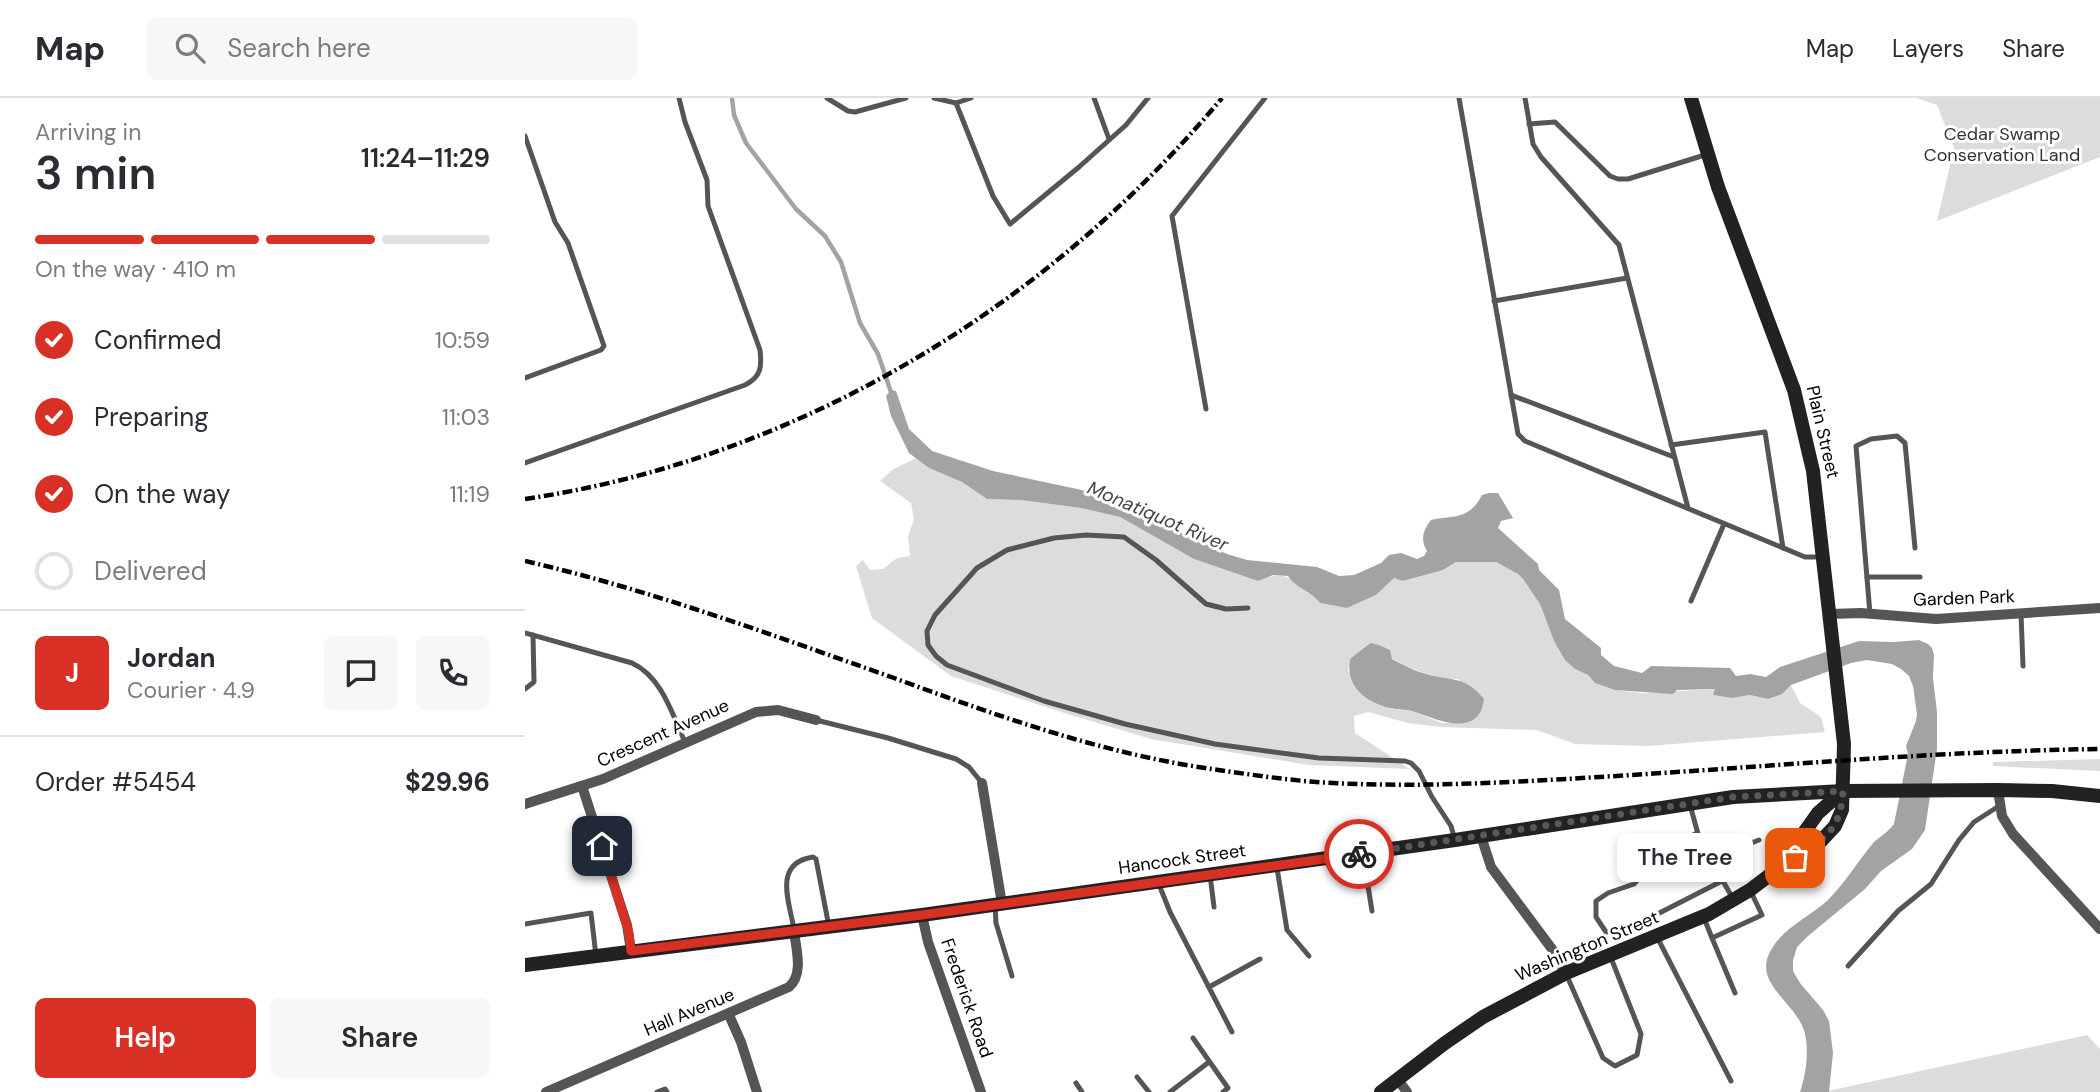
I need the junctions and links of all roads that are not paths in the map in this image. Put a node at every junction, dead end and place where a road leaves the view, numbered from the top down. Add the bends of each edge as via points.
1 (679, 98) edge
2 (827, 98) edge
3 (906, 98) edge
4 (934, 98) edge
5 (971, 98) edge
6 (1094, 98) edge
7 (1148, 98) edge
8 (1265, 98) edge
9 (1459, 98) edge
10 (1525, 98) edge
11 (1691, 98) edge
12 (887, 100) edge
13 (956, 103) junction
14 (1529, 124) junction
15 (525, 136) edge
16 (1109, 139) junction
17 (1707, 154) junction
18 (1627, 278) junction
19 (1494, 301) junction
20 (525, 378) edge
21 (1511, 396) junction
22 (1206, 409) dead end
23 (1671, 445) junction
24 (1674, 457) junction
25 (525, 463) edge
26 (1688, 508) junction
27 (1724, 524) junction
28 (1783, 548) junction
29 (1915, 548) dead end
30 (1823, 557) junction
31 (1867, 577) junction
32 (1920, 577) dead end
33 (1691, 601) dead end
34 (1248, 608) dead end
35 (2100, 608) edge
36 (1830, 614) junction
37 (1870, 614) junction
38 (2021, 614) junction
39 (525, 633) edge
40 (533, 635) junction
41 (2022, 666) dead end
42 (525, 689) edge
43 (816, 720) joint
44 (685, 742) junction
45 (982, 783) joint
46 (582, 786) junction
47 (1998, 790) junction
48 (1843, 791) junction
49 (2100, 796) edge
50 (1690, 803) junction
51 (525, 804) edge
52 (1999, 806) junction
53 (1697, 833) junction
54 (1481, 836) junction
55 (1455, 840) junction
56 (1759, 840) dead end
57 (1363, 853) junction
58 (1710, 859) junction
59 (1277, 865) junction
60 (1779, 868) junction
61 (1210, 875) junction
62 (1722, 881) junction
63 (1158, 882) junction
64 (1750, 890) junction
65 (1734, 900) junction
66 (998, 905) junction
67 (1213, 907) dead end
68 (1371, 911) dead end
69 (922, 915) junction
70 (1704, 916) junction
71 (525, 924) edge
72 (829, 927) junction
73 (2100, 929) edge
74 (794, 931) junction
75 (1657, 937) junction
76 (1712, 938) junction
77 (631, 951) junction
78 (596, 956) junction
79 (1309, 956) dead end
80 (1610, 956) junction
81 (1260, 959) dead end
82 (525, 965) edge
83 (1848, 965) dead end
84 (1566, 973) junction
85 (1012, 976) dead end
86 (1209, 987) junction
87 (1735, 993) dead end
88 (729, 1014) junction
89 (1232, 1032) dead end
90 (1193, 1038) dead end
91 (1209, 1062) junction
92 (1137, 1077) dead end
93 (1398, 1080) junction
94 (1731, 1081) dead end
95 (1076, 1083) dead end
96 (546, 1092) edge
97 (657, 1092) edge
98 (667, 1092) edge
99 (757, 1092) edge
100 (981, 1092) edge
101 (1082, 1092) edge
102 (1149, 1092) edge
103 (1170, 1092) edge
104 (1223, 1092) edge
105 (1381, 1092) edge
106 (1408, 1092) edge

1 - 25 lane via 707,180 708,206 760,350 760,374 745,385
2 - 12 lane via 851,112
3 - 12 lane
4 - 13 lane
5 - 13 lane
6 - 16 lane
7 - 16 lane
8 - 22 lane via 1173,216
9 - 19 lane
10 - 14 lane
11 - 17 main road, Plain Street
13 - 16 lane via 993,196 1010,225
14 - 17 lane via 1555,122 1618,179
14 - 18 lane via 1541,157 1619,245
15 - 20 lane via 604,346
17 - 30 main road, Plain Street via 1800,410 1815,481
18 - 19 lane
18 - 23 lane
19 - 21 lane
21 - 24 lane
21 - 26 lane via 1518,434 1525,441
23 - 24 lane
23 - 28 lane via 1765,432
24 - 26 lane
26 - 27 lane
27 - 28 lane
27 - 33 lane
28 - 30 lane via 1805,557
29 - 31 lane via 1905,443 1897,436 1856,446
30 - 36 main road, Plain Street
31 - 32 lane
31 - 37 lane
34 - 55 lane via 1206,604 1124,537 1054,538 1007,550 977,568 935,615 927,631 928,645 947,665 1044,701 1125,724 1265,751 1411,763
35 - 38 street, Garden Park
36 - 37 street, Garden Park
36 - 48 main road, Plain Street via 1844,744
37 - 38 street, Garden Park via 1936,619
38 - 41 lane
39 - 40 lane
40 - 42 lane via 534,682
40 - 44 lane via 645,670 658,686
43 - 44 street, Crescent Avenue via 764,710
43 - 45 lane via 956,759
44 - 46 street, Crescent Avenue
45 - 66 street
46 - 51 street, Crescent Avenue
46 - 77 street via 627,925
47 - 48 main road
47 - 49 main road
47 - 52 street
48 - 50 main road, Hancock Street
48 - 60 main road, Washington Street via 1813,819
48 - 60 main road, Washington Street via 1839,818 1829,834
50 - 53 lane
50 - 54 main road, Hancock Street
52 - 73 street via 2019,842
52 - 83 lane via 1974,822 1931,884 1898,911
53 - 58 lane
53 - 62 lane via 1654,860 1634,884 1596,901 1596,917 1606,932 1632,927
54 - 55 main road, Hancock Street
54 - 84 street via 1491,867
55 - 57 main road, Hancock Street
56 - 58 lane
57 - 59 main road, Hancock Street
57 - 68 lane
58 - 62 lane
59 - 61 main road, Hancock Street
59 - 79 lane via 1287,930
60 - 64 main road, Washington Street
61 - 63 main road, Hancock Street
61 - 67 lane
62 - 65 lane
63 - 66 main road, Hancock Street
63 - 86 lane
64 - 65 main road, Washington Street
64 - 76 lane via 1762,915
65 - 70 main road, Washington Street
66 - 69 main road, Hancock Street
66 - 85 lane via 996,923
69 - 72 main road, Hancock Street
69 - 100 street, Frederick Road
70 - 75 main road, Washington Street
70 - 76 lane
71 - 78 lane via 591,913
72 - 74 main road, Hancock Street
72 - 74 lane via 816,859 810,858 799,860 788,872 786,887
74 - 77 main road, Hancock Street
74 - 88 street, Hall Avenue via 798,968 793,984
75 - 80 main road, Washington Street
75 - 94 lane
76 - 87 lane
77 - 78 main road, Hancock Street
78 - 82 main road, Hancock Street
80 - 84 main road, Washington Street
80 - 84 lane via 1641,1034 1637,1055 1615,1066 1603,1058
81 - 86 lane
84 - 93 main road, Washington Street via 1483,1017
86 - 89 lane
88 - 96 street, Hall Avenue
88 - 99 street
90 - 91 lane
91 - 103 lane
91 - 104 lane via 1228,1088
92 - 102 lane
93 - 105 main road, Washington Street
93 - 106 street
95 - 101 lane
97 - 98 lane

